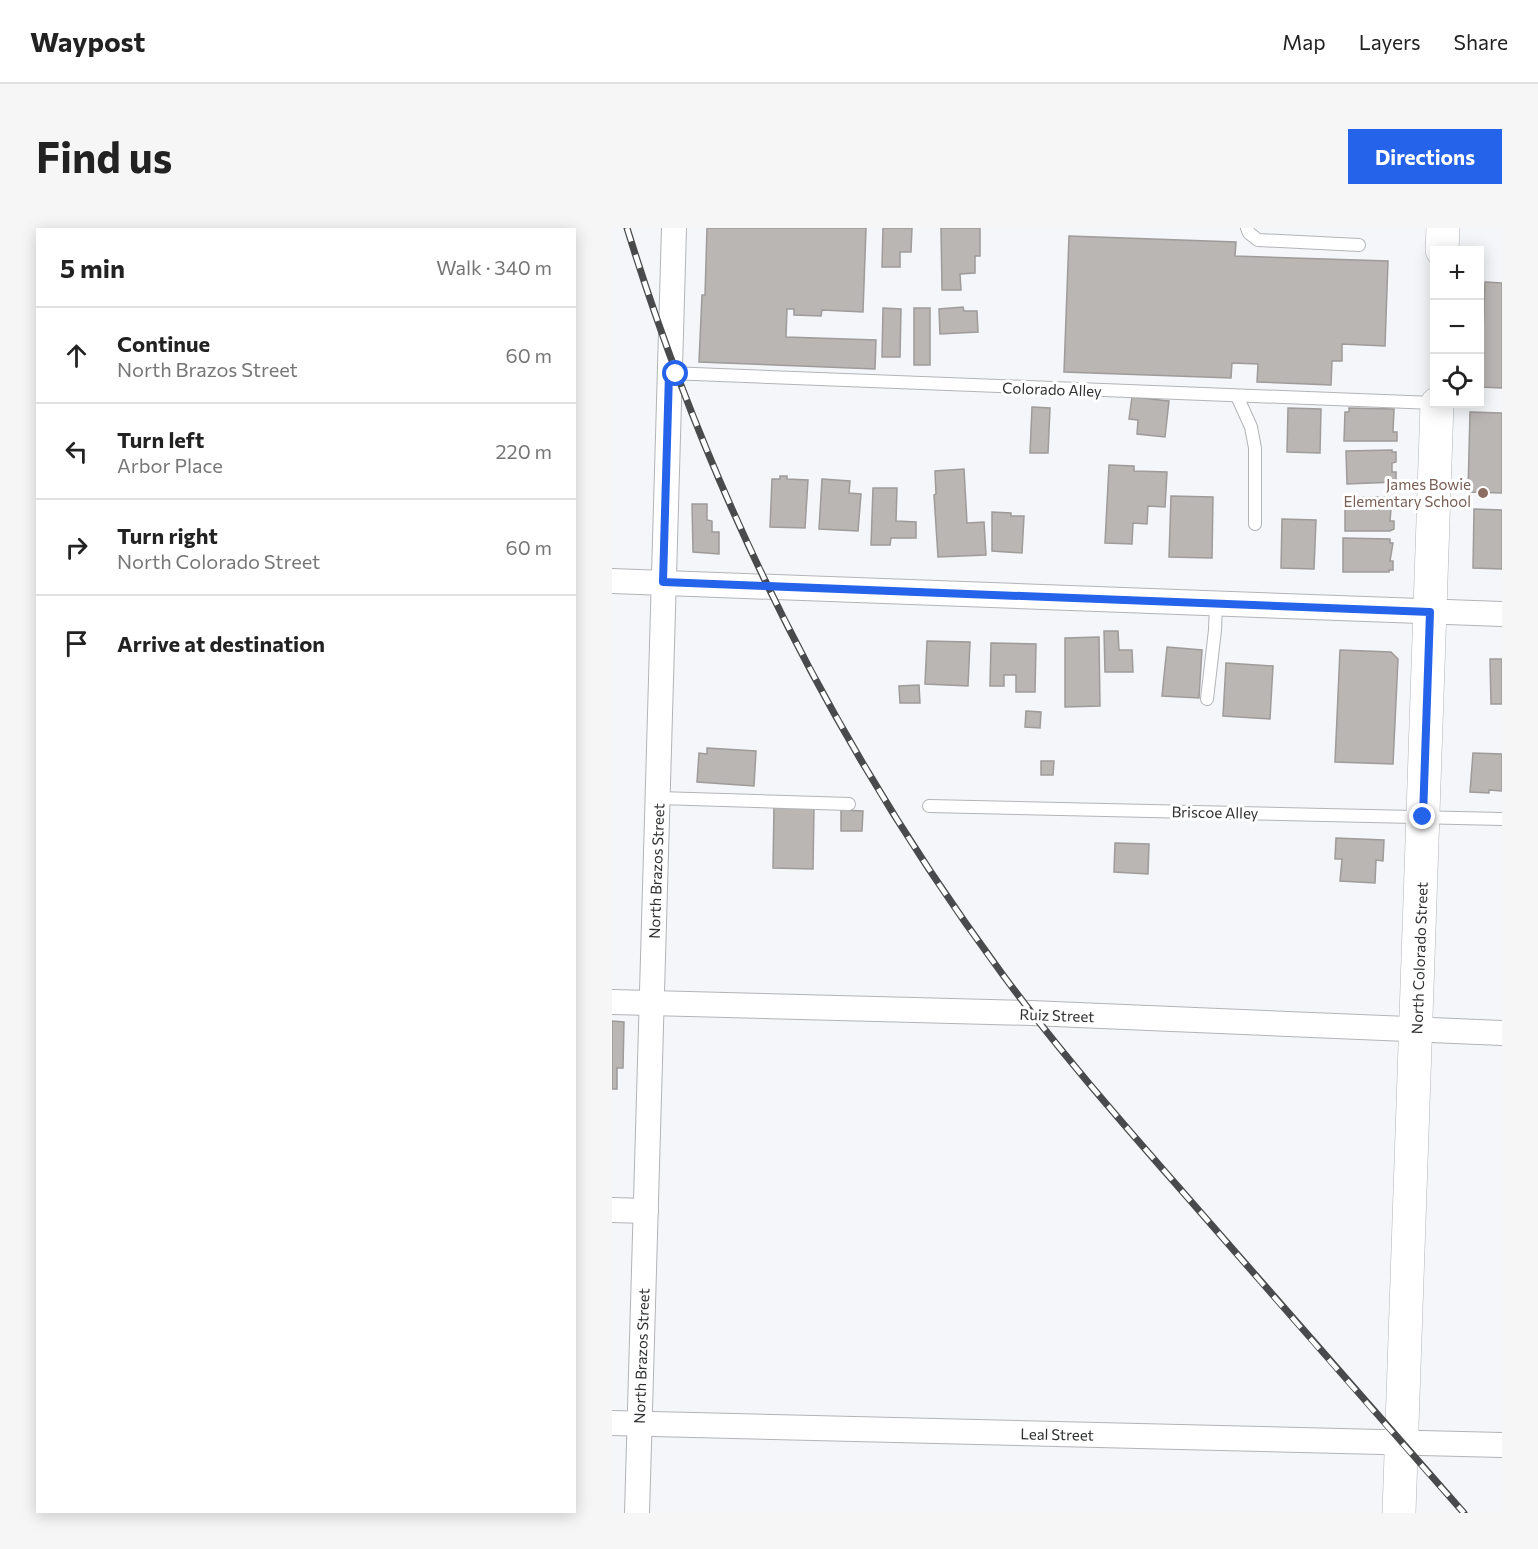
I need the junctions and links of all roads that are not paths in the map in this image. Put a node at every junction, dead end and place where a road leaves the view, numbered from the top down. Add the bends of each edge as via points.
1 (674, 228) edge
2 (1247, 228) edge
3 (1443, 228) edge
4 (1359, 245) dead end
5 (1442, 246) edge
6 (669, 373) junction
7 (1237, 396) junction
8 (1430, 404) edge
9 (1436, 408) edge
10 (1255, 524) dead end
11 (612, 581) edge
12 (663, 582) junction
13 (1216, 604) junction
14 (1430, 612) junction
15 (1502, 614) edge
16 (1207, 699) dead end
17 (659, 798) junction
18 (849, 804) dead end
19 (928, 806) dead end
20 (1423, 817) junction
21 (1502, 819) edge
22 (612, 1002) edge
23 (652, 1003) junction
24 (1416, 1031) junction
25 (1502, 1033) edge
26 (612, 1210) edge
27 (646, 1211) junction
28 (612, 1423) edge
29 (639, 1424) junction
30 (1401, 1442) junction
31 (1502, 1445) edge
32 (637, 1513) edge
33 (1399, 1513) edge

1 - 6 street, North Brazos Street
2 - 4 lane via 1258,240
3 - 5 main road
6 - 7 lane, Colorado Alley
6 - 12 street, North Brazos Street
7 - 8 lane, Colorado Alley
7 - 10 lane via 1251,427 1255,448
9 - 14 main road, North Colorado Street
11 - 12 street
12 - 13 street
12 - 17 street, North Brazos Street
13 - 14 street
13 - 16 lane
14 - 15 street
14 - 20 main road, North Colorado Street
17 - 18 lane
17 - 23 street, North Brazos Street
19 - 20 lane, Briscoe Alley
20 - 21 lane, Briscoe Alley
20 - 24 main road, North Colorado Street
22 - 23 street, Ruiz Street
23 - 24 street, Ruiz Street via 1031,1013
23 - 27 street, North Brazos Street
24 - 25 street, Ruiz Street
24 - 30 main road, North Colorado Street
26 - 27 street
27 - 29 street, North Brazos Street
28 - 29 street, Leal Street
29 - 30 street, Leal Street
29 - 32 street, North Brazos Street
30 - 31 street, Leal Street
30 - 33 main road, North Colorado Street

